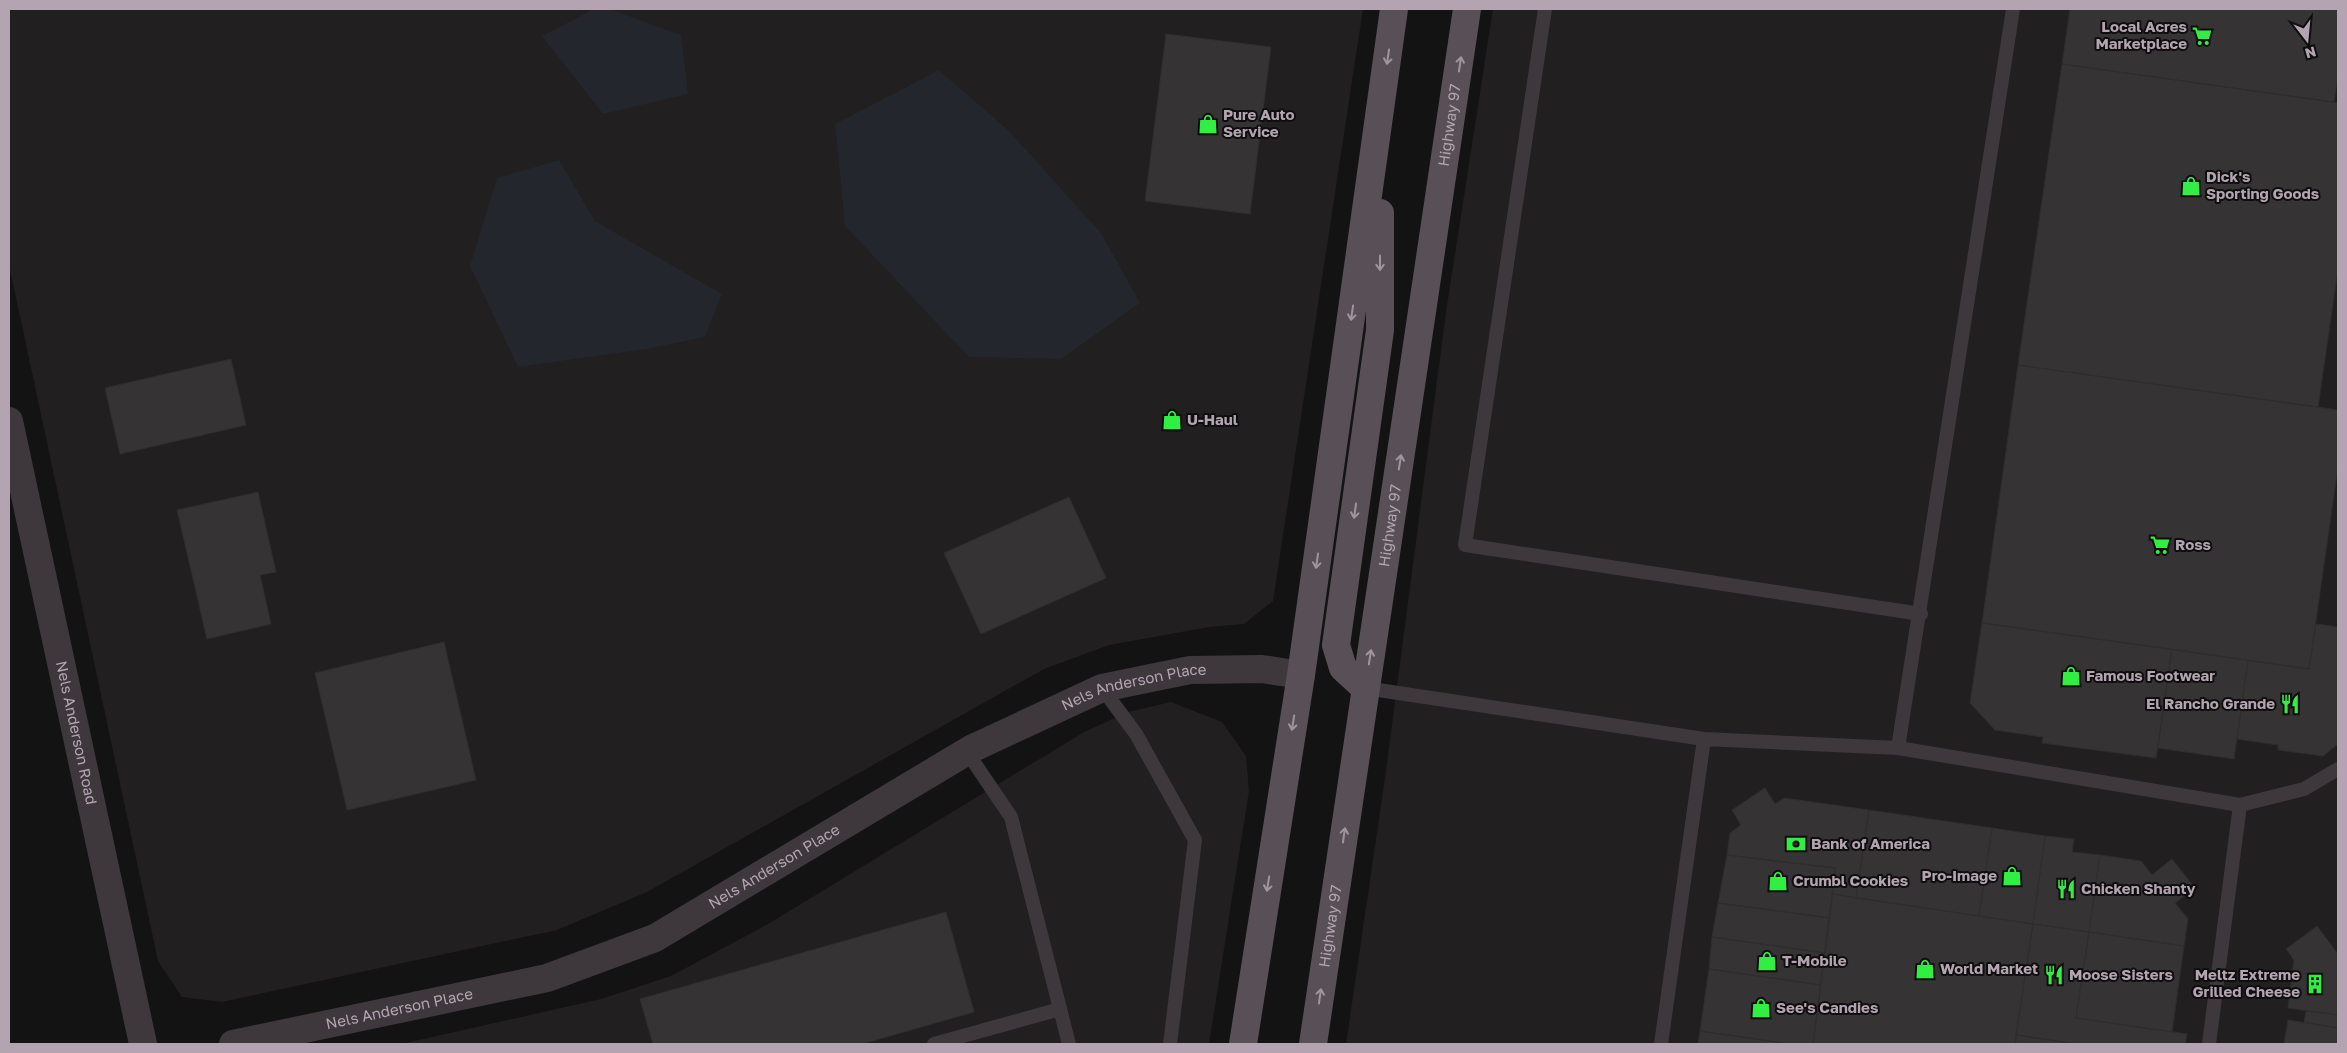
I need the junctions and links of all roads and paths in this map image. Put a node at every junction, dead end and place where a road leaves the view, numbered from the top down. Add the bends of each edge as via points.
1 (1394, 9) edge
2 (1467, 9) edge
3 (1545, 9) edge
4 (2014, 9) edge
5 (1381, 109) junction
6 (9, 421) edge
7 (1921, 614) junction
8 (1301, 675) junction
9 (1102, 688) junction
10 (1365, 688) junction
11 (1704, 739) junction
12 (1898, 748) junction
13 (967, 752) junction
14 (2338, 769) edge
15 (2240, 805) junction
16 (1060, 1009) junction
17 (143, 1044) edge
18 (233, 1044) edge
19 (934, 1044) edge
20 (1069, 1044) edge
21 (1170, 1044) edge
22 (1243, 1044) edge
23 (1313, 1044) edge
24 (1661, 1044) edge
25 (2209, 1044) edge

1 -> 5 main road
10 -> 2 main road, Highway 97
3 - 7 lane via 1465,545
4 - 7 lane
5 -> 8 main road
5 -> 10 main road via 1380,330 1336,645 1343,668
6 - 17 street, Nels Anderson Road
7 - 12 lane
8 - 9 street, Nels Anderson Place via 1262,669 1190,670
8 -> 22 main road
9 - 13 street, Nels Anderson Place
9 - 21 lane via 1136,734 1195,840
10 - 11 lane
23 -> 10 main road, Highway 97
11 - 12 lane
11 - 24 lane
12 - 15 lane
13 - 16 lane via 1011,817
13 - 18 street, Nels Anderson Place via 655,938 547,978
14 - 15 lane via 2304,789
15 - 25 lane
16 - 19 lane
16 - 20 lane

